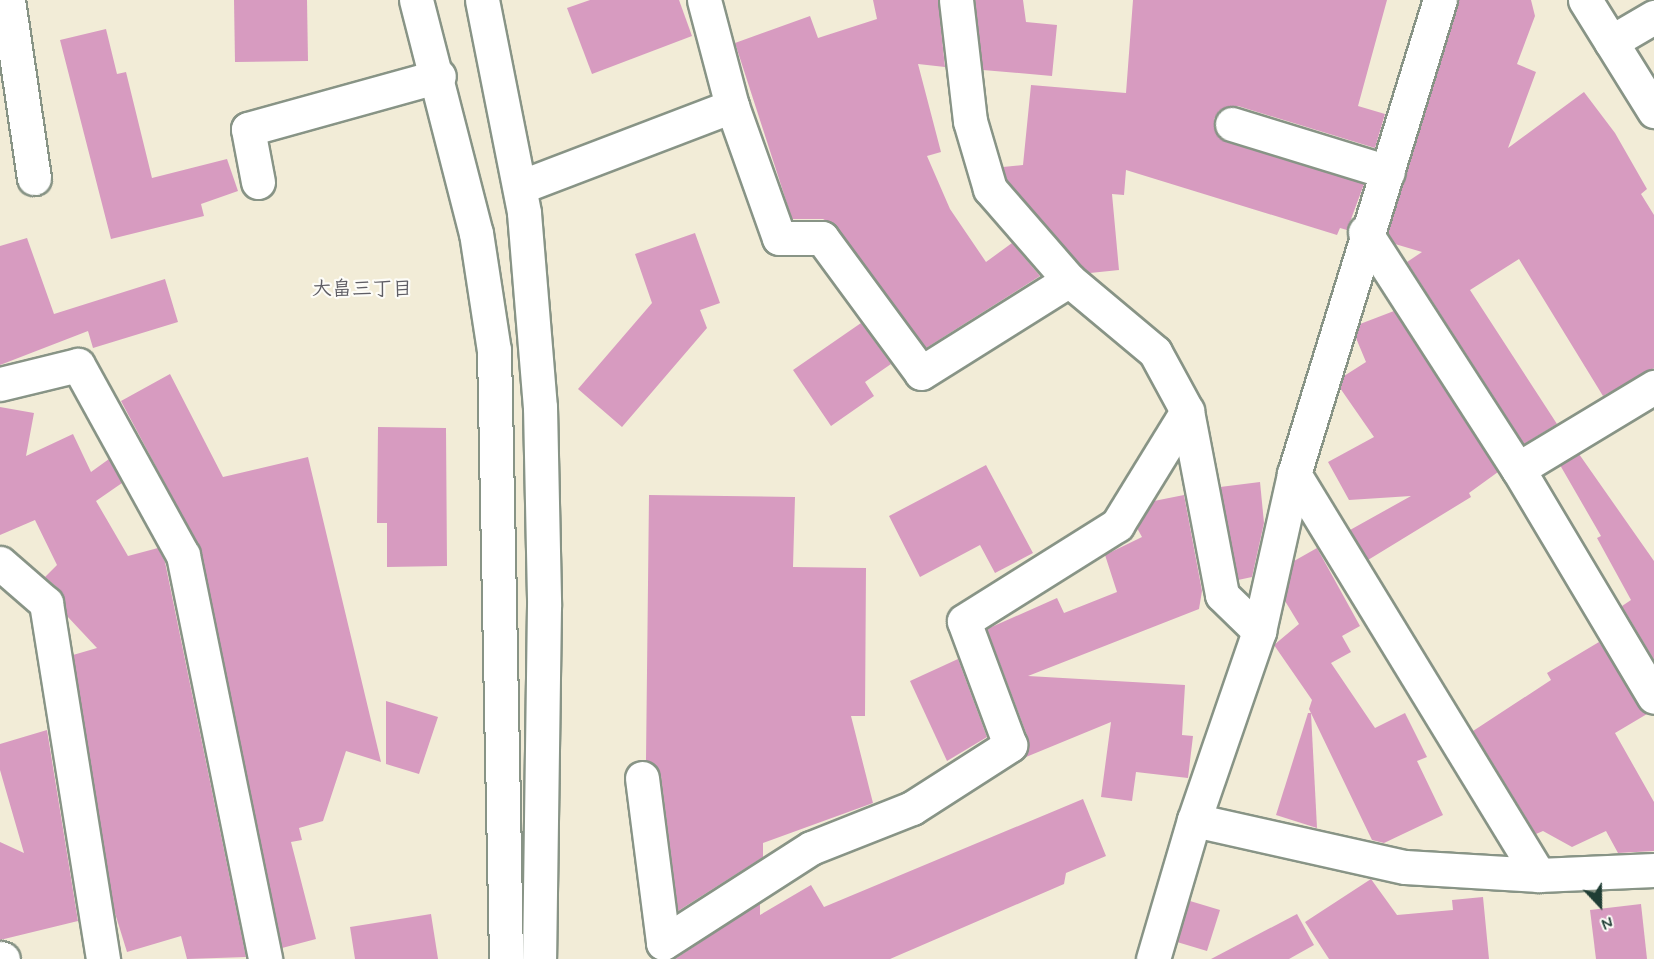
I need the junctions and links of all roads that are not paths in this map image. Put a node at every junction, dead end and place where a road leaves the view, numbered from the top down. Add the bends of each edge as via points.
1 (8, 0) edge
2 (416, 0) edge
3 (482, 0) edge
4 (704, 0) edge
5 (956, 0) edge
6 (1440, 0) edge
7 (1585, 0) edge
8 (1654, 17) edge
9 (1611, 42) junction
10 (439, 76) junction
11 (732, 106) junction
12 (1654, 111) edge
13 (1232, 124) dead end
14 (1388, 172) junction
15 (34, 178) dead end
16 (258, 182) dead end
17 (520, 187) junction
18 (1365, 232) junction
19 (1069, 280) junction
20 (0, 384) edge
21 (1654, 387) edge
22 (1187, 411) junction
23 (1518, 469) junction
24 (1294, 474) junction
25 (0, 563) edge
26 (1259, 631) junction
27 (1654, 697) edge
28 (642, 778) dead end
29 (1194, 820) junction
30 (1654, 870) edge
31 (1539, 875) junction
32 (663, 951) edge
33 (103, 959) edge
34 (265, 959) edge
35 (506, 959) edge
36 (539, 959) edge
37 (1154, 959) edge

1 - 15 street
2 - 10 street
3 - 17 street
4 - 11 street
5 - 19 street via 970,121 990,189
6 - 14 street
7 - 9 street
8 - 9 street
9 - 12 street
10 - 16 street via 248,129
10 - 35 street via 476,232 494,350
11 - 17 street
11 - 19 street via 779,238 822,238 921,374
13 - 14 street
14 - 18 street
17 - 36 street via 540,407 544,606
18 - 23 street
18 - 24 street
19 - 22 street via 1155,352
20 - 34 street via 78,365 183,555
21 - 23 street
22 - 26 street via 1222,595
22 - 32 street via 1117,525 964,621 1010,745 912,808 811,848
23 - 27 street
24 - 26 street
24 - 31 street
25 - 33 street via 46,603
26 - 29 street
28 - 32 street
29 - 31 street via 1405,867
29 - 37 street
30 - 31 street

